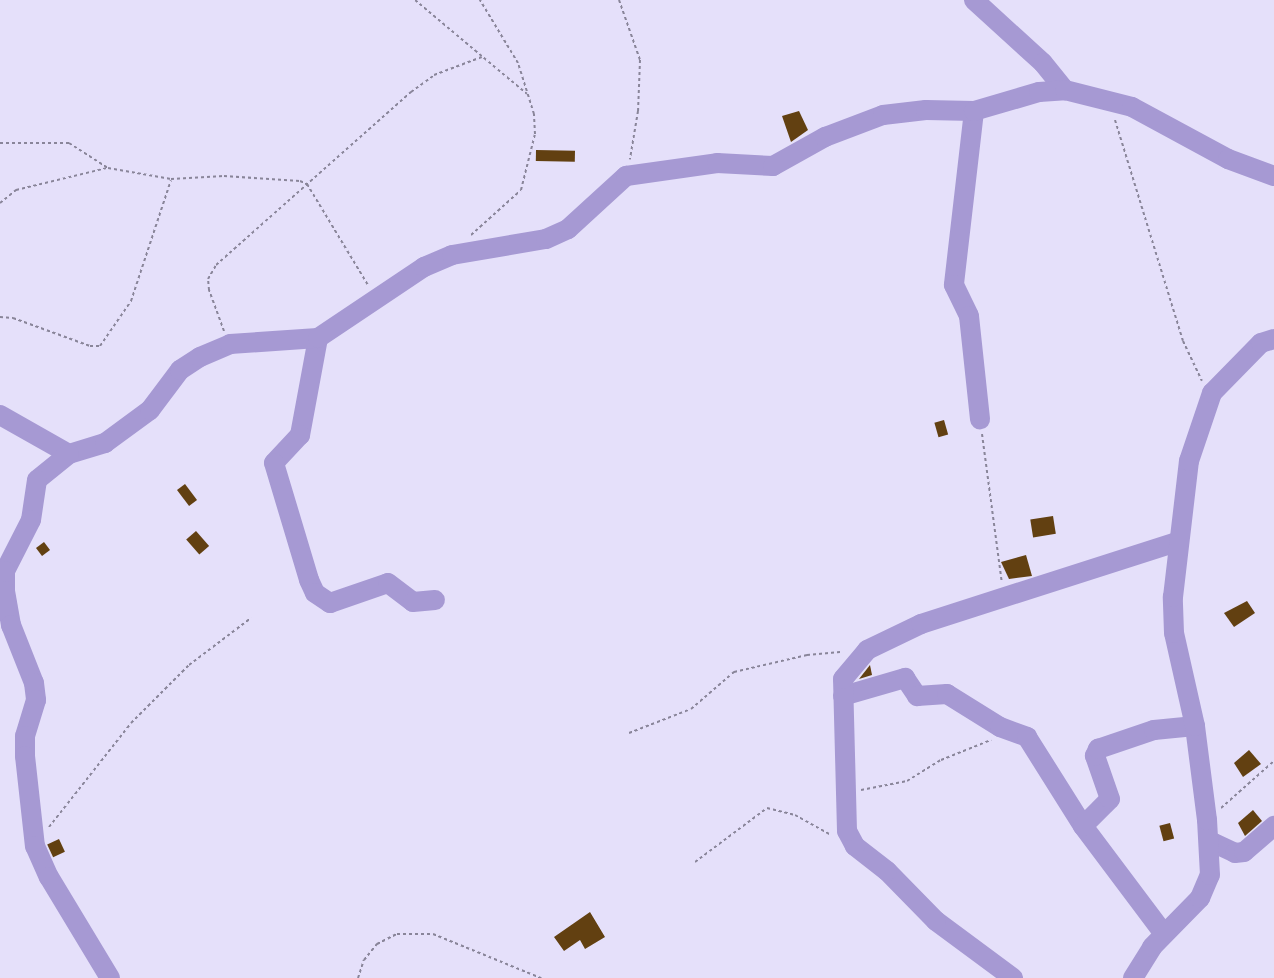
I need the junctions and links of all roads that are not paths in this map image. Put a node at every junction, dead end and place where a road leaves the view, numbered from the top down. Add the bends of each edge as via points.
1 (974, 0) edge
2 (1065, 90) junction
3 (974, 111) junction
4 (1274, 176) edge
5 (318, 338) junction
6 (1274, 339) edge
7 (0, 415) edge
8 (980, 419) road end
9 (69, 454) junction
10 (1179, 541) junction
11 (435, 600) dead end
12 (843, 696) junction
13 (1195, 726) junction
14 (1083, 826) junction
15 (1274, 826) edge
16 (1209, 848) junction
17 (1164, 934) junction
18 (111, 978) edge
19 (1013, 978) edge
20 (1133, 978) edge

1 - 2 street via 1043,63
2 - 3 street via 1039,92
2 - 4 street via 1132,106 1228,159
3 - 5 street via 926,110 883,115 825,137 773,166 717,163 626,176 568,229 546,239 452,255 376,298
3 - 8 street via 954,285 969,316
5 - 9 street via 230,344 180,370 150,410 128,429 105,443
5 - 11 street via 300,435 274,463 309,580 315,593 330,603 388,583 413,602
6 - 10 street via 1261,343 1212,393 1189,461
7 - 9 street
9 - 18 street via 37,480 31,520 5,571 11,625 34,683 36,700 25,756 35,846 49,877
10 - 12 street via 921,624 867,650 843,679
10 - 13 street via 1174,633
12 - 14 street via 905,678 916,696 947,694 1010,731 1019,732 1033,744
12 - 19 street via 847,831 855,846 887,871 936,921
13 - 14 street via 1154,730 1098,749 1095,756 1110,799
13 - 16 street
14 - 17 street
15 - 16 street via 1244,852 1234,853 1214,843
16 - 17 street via 1207,888
17 - 20 street

